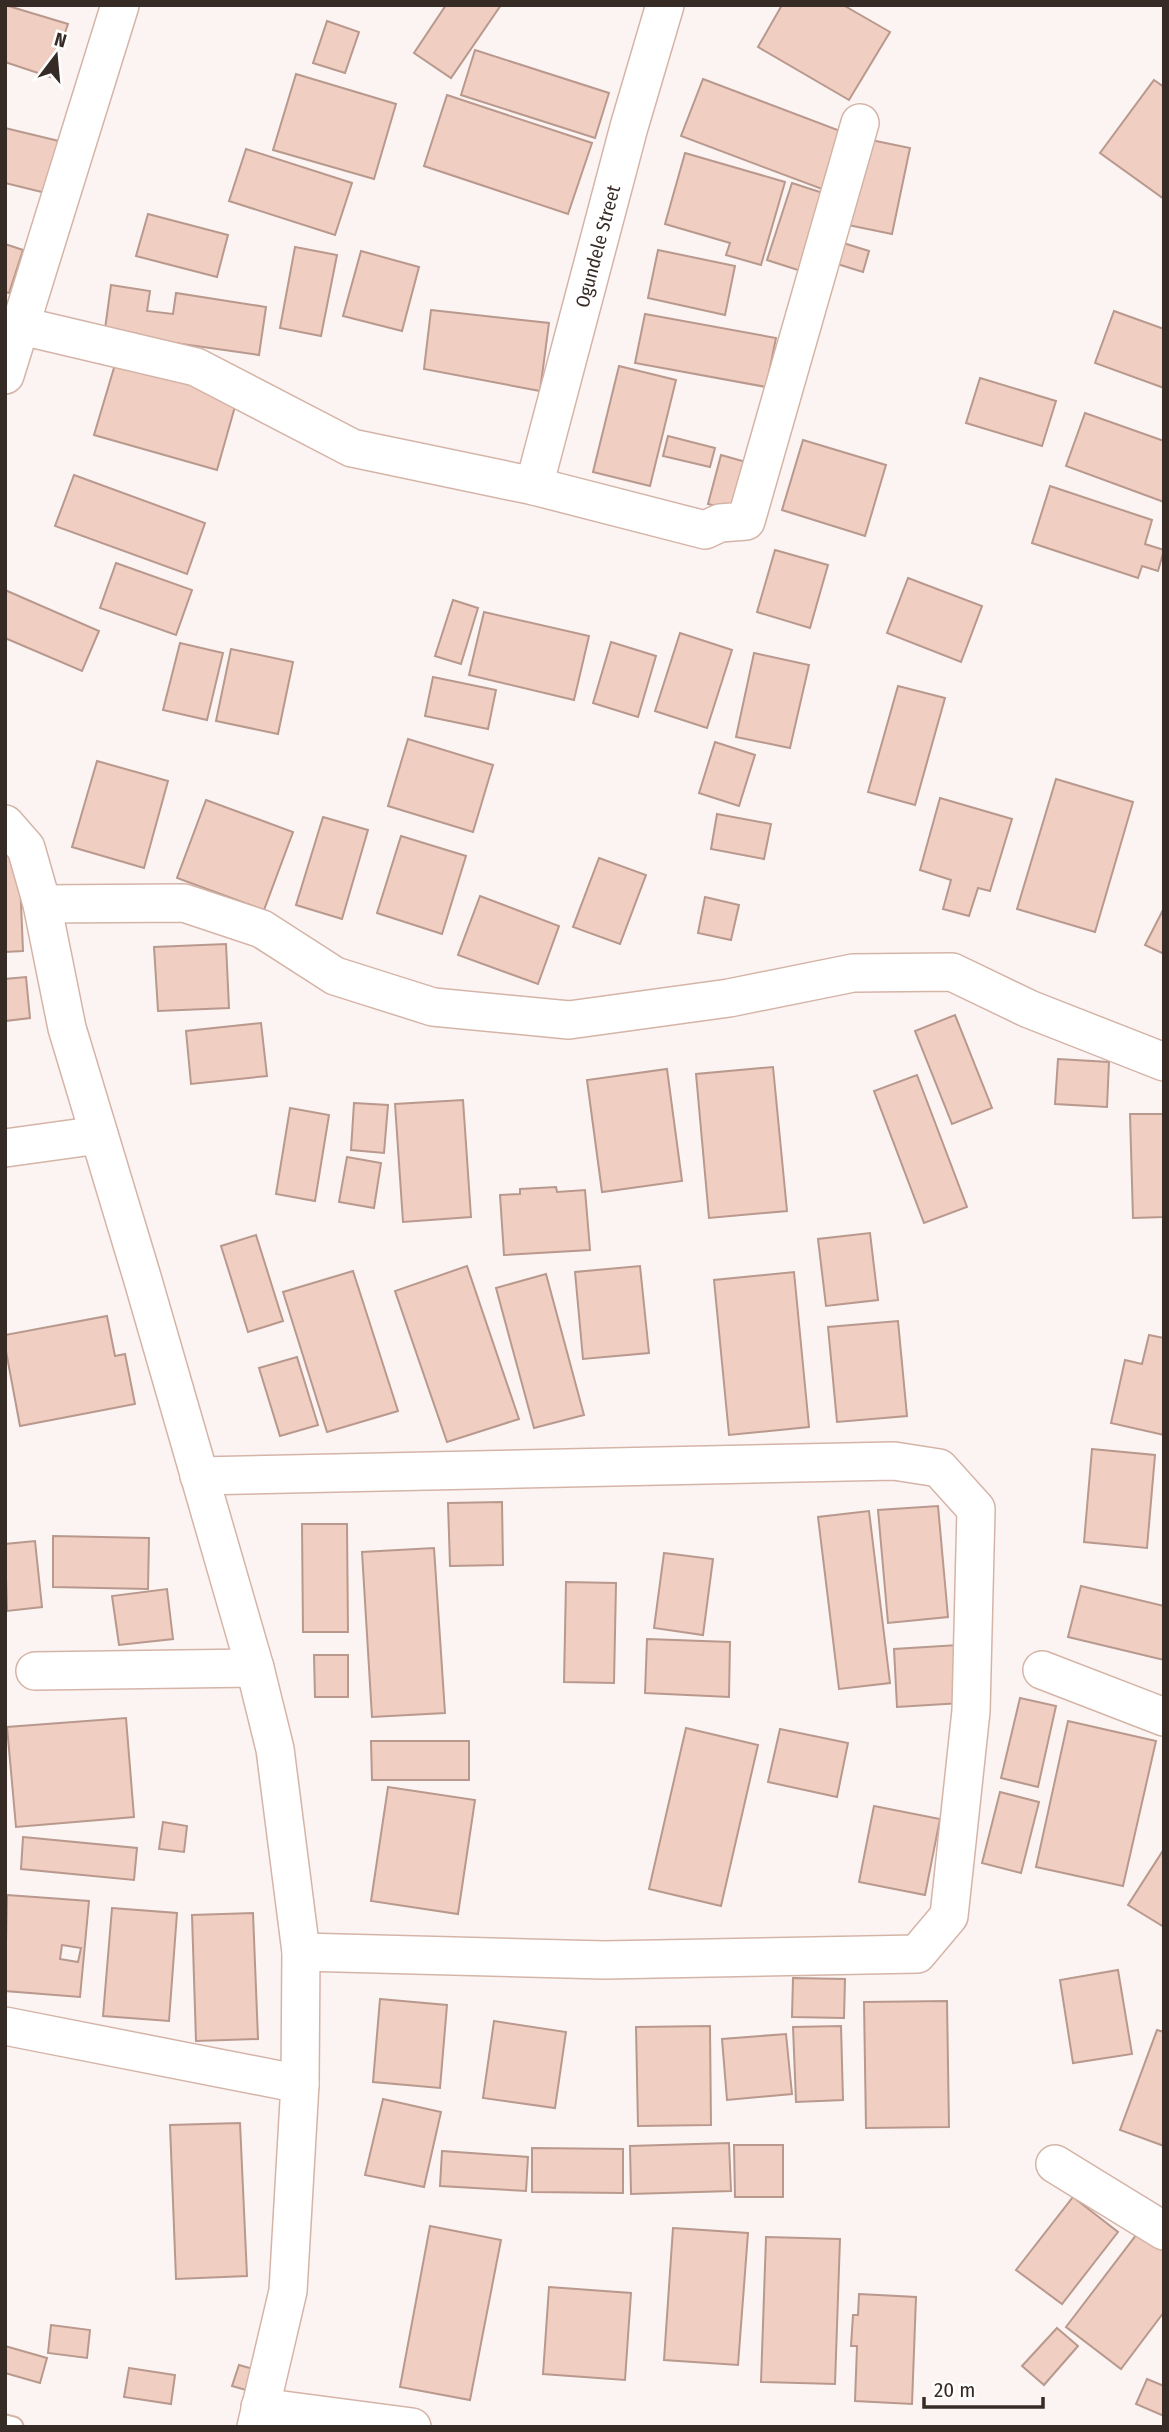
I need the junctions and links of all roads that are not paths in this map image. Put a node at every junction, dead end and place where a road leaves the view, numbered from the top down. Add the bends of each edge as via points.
1 (120, 5) edge
2 (666, 5) edge
3 (860, 123) dead end
4 (22, 326) junction
5 (5, 375) edge
6 (534, 486) junction
7 (5, 824) edge
8 (42, 904) junction
9 (1164, 1062) edge
10 (99, 1135) junction
11 (5, 1148) edge
12 (199, 1476) junction
13 (255, 1668) junction
14 (1042, 1670) dead end
15 (35, 1671) dead end
16 (1164, 1717) edge
17 (301, 1952) junction
18 (5, 2026) edge
19 (300, 2084) junction
20 (1055, 2164) dead end
21 (1164, 2231) edge
22 (258, 2417) edge
23 (5, 2425) edge
24 (13, 2427) edge
25 (412, 2427) edge

1 - 4 street
2 - 6 street, Ogundele Street
3 - 6 street via 746,521 720,523 705,530
4 - 5 street
4 - 6 street via 196,367 352,448
7 - 8 street via 26,848
8 - 9 street via 184,903 262,929 335,976 433,1007 569,1020 729,998 853,973 952,972 1029,1009
8 - 10 street via 67,1028
10 - 11 street
10 - 12 street
12 - 13 street
12 - 17 street via 894,1461 939,1468 976,1509 971,1711 949,1916 917,1954 604,1960
13 - 15 street
13 - 17 street via 275,1749
14 - 16 street
17 - 19 street
18 - 19 street
19 - 22 street via 288,2291
20 - 21 street
22 - 25 street
23 - 24 lane

